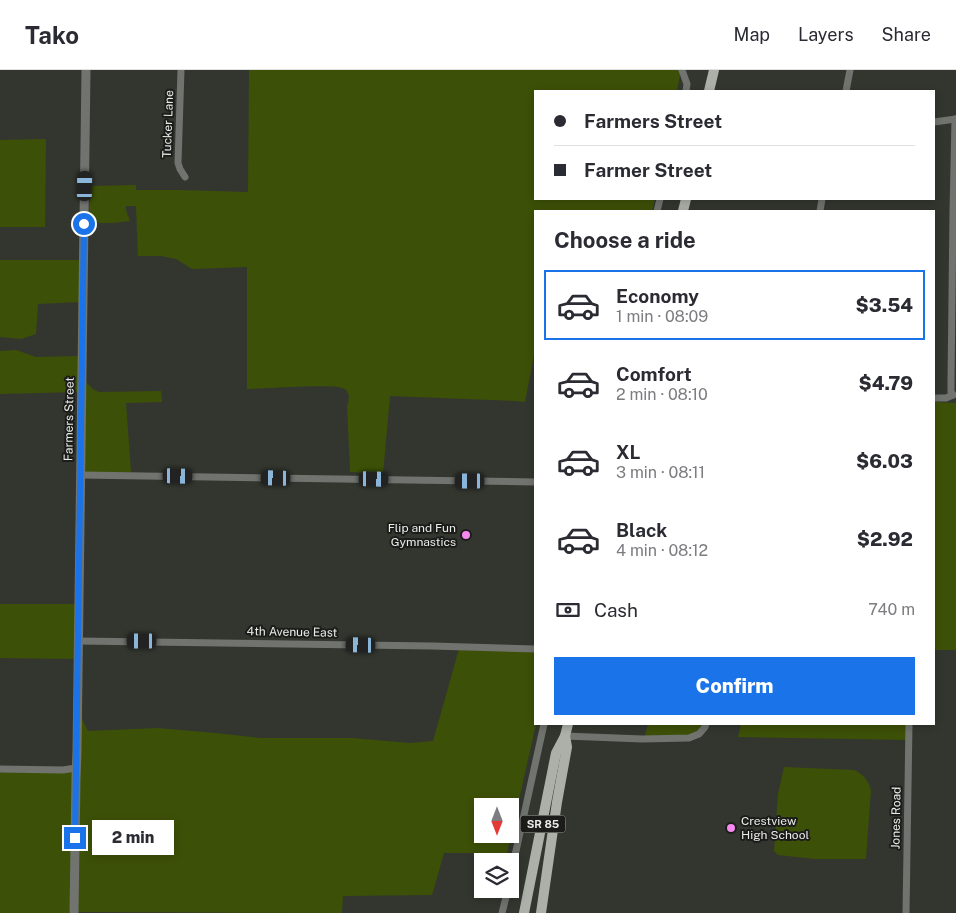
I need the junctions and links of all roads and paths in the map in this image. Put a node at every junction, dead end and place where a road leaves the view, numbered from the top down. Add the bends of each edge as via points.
1 (86, 70) edge
2 (181, 70) edge
3 (682, 70) edge
4 (714, 70) edge
5 (850, 70) edge
6 (686, 90) edge
7 (709, 90) edge
8 (846, 90) edge
9 (956, 119) edge
10 (935, 122) edge
11 (186, 177) dead end
12 (954, 397) edge
13 (935, 398) edge
14 (81, 475) junction
15 (534, 482) edge
16 (79, 641) junction
17 (534, 649) edge
18 (544, 725) edge
19 (568, 725) edge
20 (706, 725) edge
21 (909, 725) edge
22 (565, 736) junction
23 (76, 768) junction
24 (0, 769) edge
25 (516, 853) edge
26 (506, 898) edge
27 (74, 913) edge
28 (502, 913) edge
29 (524, 913) edge
30 (541, 913) edge
31 (906, 913) edge

1 - 14 street, Farmers Street
2 - 11 street, Tucker Lane via 178,163
3 - 6 street
4 - 7 main road
5 - 8 street
9 - 10 street
9 - 12 street via 951,381
12 - 13 street
14 - 15 street
14 - 16 street, Farmers Street
16 - 17 street, 4th Avenue East
16 - 23 street, Farmers Street
18 - 25 street
19 - 22 main road, SR 85
20 - 22 street via 699,734 689,738
21 - 31 street, Jones Road
22 - 29 main road, SR 85 via 556,753
22 - 30 main road, SR 85
23 - 24 street
23 - 27 street, Farmers Street
26 - 28 street

